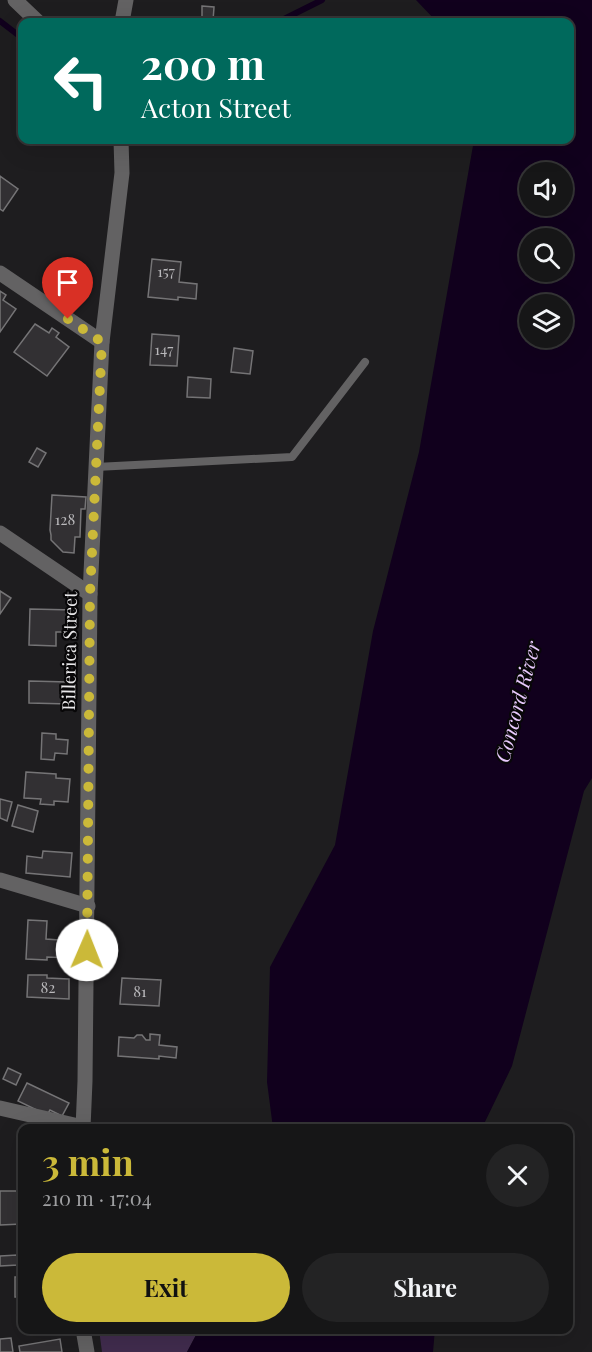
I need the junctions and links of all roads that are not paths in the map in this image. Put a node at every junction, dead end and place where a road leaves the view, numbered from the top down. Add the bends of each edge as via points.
1 (15, 0) edge
2 (126, 0) edge
3 (34, 18) edge
4 (123, 18) edge
5 (121, 144) edge
6 (0, 273) edge
7 (102, 342) junction
8 (365, 362) dead end
9 (96, 466) junction
10 (0, 533) edge
11 (90, 594) junction
12 (0, 880) edge
13 (88, 906) junction
14 (0, 1108) edge
15 (66, 1124) edge
16 (83, 1124) edge
17 (84, 1334) edge
18 (87, 1352) edge

1 - 3 street
2 - 4 street
5 - 7 street, Billerica Street via 122,173
6 - 7 street
7 - 9 street, Billerica Street
8 - 9 lane via 292,457
9 - 11 street, Billerica Street
10 - 11 street
11 - 13 street, Billerica Street
12 - 13 street
13 - 16 street, Billerica Street
14 - 15 street
17 - 18 street

